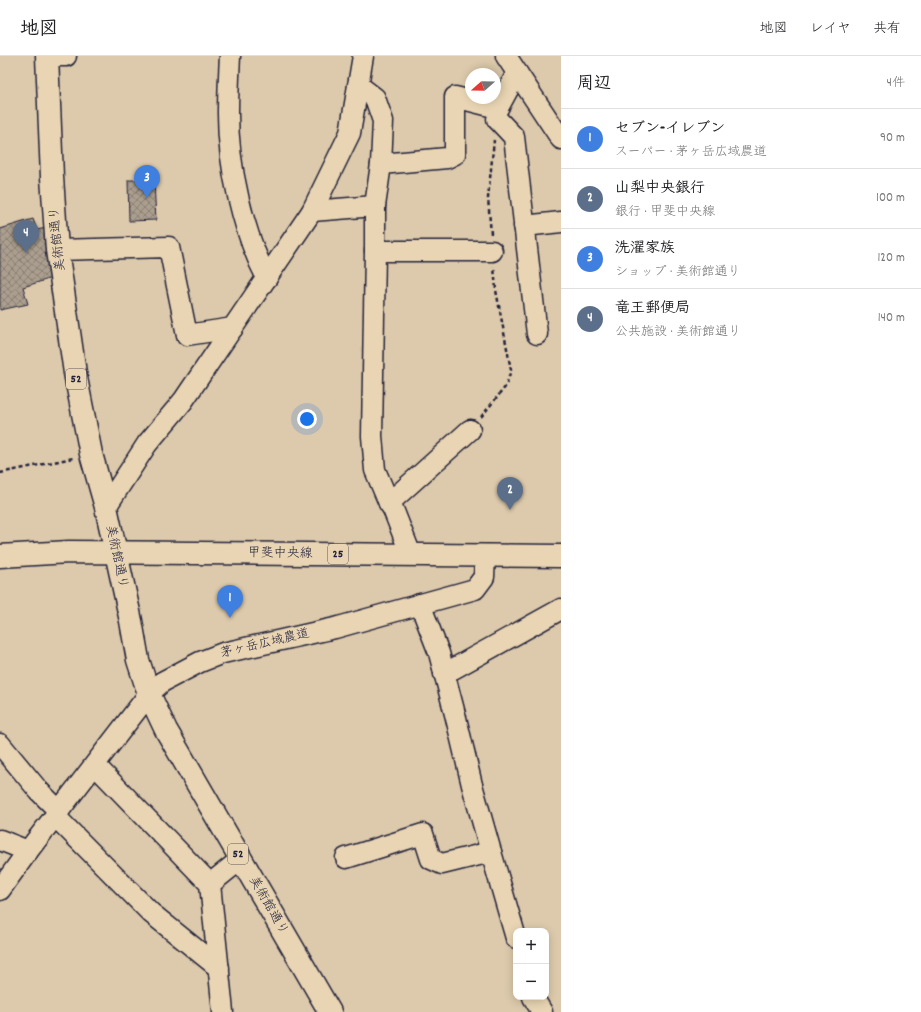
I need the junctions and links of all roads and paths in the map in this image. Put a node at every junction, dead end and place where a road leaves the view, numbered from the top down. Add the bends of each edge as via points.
1 (47, 56) edge
2 (66, 56) edge
3 (230, 56) edge
4 (363, 56) edge
5 (506, 56) edge
6 (517, 73) junction
7 (358, 85) junction
8 (497, 119) joint
9 (561, 139) edge
10 (381, 164) junction
11 (375, 206) junction
12 (312, 211) junction
13 (561, 222) edge
14 (524, 226) junction
15 (57, 250) junction
16 (374, 251) junction
17 (492, 251) junction
18 (267, 278) junction
19 (233, 328) junction
20 (537, 334) dead end
21 (470, 430) joint
22 (92, 454) junction
23 (0, 473) edge
24 (389, 502) junction
25 (106, 507) junction
26 (116, 552) junction
27 (411, 555) junction
28 (0, 556) edge
29 (486, 556) junction
30 (561, 556) edge
31 (420, 604) junction
32 (561, 609) edge
33 (444, 674) junction
34 (148, 694) junction
35 (0, 744) edge
36 (95, 765) junction
37 (57, 814) junction
38 (0, 840) edge
39 (28, 850) junction
40 (491, 852) junction
41 (346, 858) dead end
42 (241, 859) junction
43 (210, 884) junction
44 (0, 890) edge
45 (513, 928) edge
46 (219, 968) junction
47 (535, 1000) edge
48 (223, 1012) edge
49 (330, 1012) edge
50 (542, 1012) edge

1 - 2 street
1 - 15 main road, 美術館通り / 52
3 - 18 street via 228,116 232,165 246,225 258,261
4 - 7 street
5 - 6 street
6 - 9 street
6 - 10 street via 498,108 454,97 455,154 447,158
7 - 10 street via 374,98 383,121
7 - 12 street via 350,132
8 - 14 street via 514,137
8 - 17 path via 488,198
10 - 11 street
11 - 12 street
11 - 16 street
12 - 18 street
13 - 14 street
14 - 20 street
15 - 19 street via 168,246 187,335
15 - 22 main road, 美術館通り / 52 via 75,373
16 - 17 street
16 - 24 street via 372,436 375,470
17 - 21 path via 496,290 511,370 506,386
18 - 19 street
19 - 25 street via 184,401 147,444
21 - 24 street
22 - 23 path
22 - 25 main road, 美術館通り / 52
24 - 27 street
25 - 26 main road, 美術館通り / 52
26 - 27 main road, 甲斐中央線 / 25
26 - 28 main road, 甲斐中央線 / 25
26 - 34 main road, 美術館通り / 52 via 138,660
27 - 29 main road, 甲斐中央線 / 25
29 - 30 main road, 甲斐中央線 / 25
29 - 31 street, 茅ヶ岳広域農道 via 484,577 475,589
31 - 33 street via 439,653
31 - 34 street, 茅ヶ岳広域農道 via 335,628 222,653 162,682
32 - 33 street
33 - 40 street
34 - 36 street, 茅ヶ岳広域農道
34 - 42 main road, 美術館通り / 52
35 - 37 street
36 - 37 street, 茅ヶ岳広域農道
36 - 43 street
37 - 39 street, 茅ヶ岳広域農道
37 - 46 street via 151,913
38 - 39 street
39 - 44 street, 茅ヶ岳広域農道
40 - 41 street via 442,864 432,859 423,834
40 - 45 street
42 - 43 street
42 - 49 main road, 美術館通り / 52
43 - 46 street
46 - 48 street
47 - 50 street

